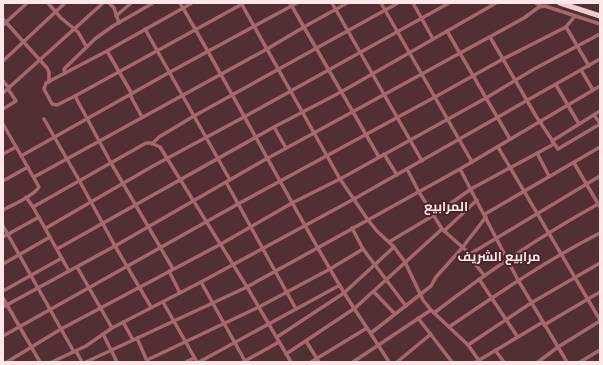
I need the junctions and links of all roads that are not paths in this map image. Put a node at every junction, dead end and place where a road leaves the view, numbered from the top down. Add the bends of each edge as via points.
1 (28, 3) edge
2 (48, 3) edge
3 (65, 3) edge
4 (103, 3) edge
5 (109, 3) edge
6 (131, 3) edge
7 (153, 3) edge
8 (180, 3) edge
9 (192, 3) edge
10 (242, 3) edge
11 (297, 3) edge
12 (332, 3) edge
13 (347, 3) edge
14 (381, 3) edge
15 (398, 3) edge
16 (413, 3) edge
17 (449, 3) edge
18 (496, 3) edge
19 (535, 3) edge
20 (560, 3) edge
21 (291, 4) edge
22 (542, 6) junction
23 (183, 8) junction
24 (336, 10) junction
25 (385, 10) junction
26 (56, 12) junction
27 (116, 16) junction
28 (575, 16) junction
29 (600, 16) edge
30 (3, 18) edge
31 (421, 18) junction
32 (5, 23) edge
33 (119, 23) junction
34 (600, 24) edge
35 (254, 27) junction
36 (304, 27) junction
37 (566, 27) junction
38 (74, 28) junction
39 (145, 29) junction
40 (194, 30) junction
41 (348, 30) junction
42 (447, 31) junction
43 (398, 32) junction
44 (600, 34) edge
45 (490, 37) junction
46 (433, 39) junction
47 (24, 41) junction
48 (86, 46) junction
49 (577, 46) junction
50 (316, 48) junction
51 (266, 49) junction
52 (107, 51) junction
53 (157, 51) junction
54 (208, 52) junction
55 (360, 53) junction
56 (410, 53) junction
57 (459, 54) junction
58 (40, 59) junction
59 (503, 59) junction
60 (600, 59) edge
61 (3, 61) edge
62 (589, 66) junction
63 (278, 70) junction
64 (328, 70) junction
65 (581, 70) junction
66 (119, 72) junction
67 (170, 72) junction
68 (65, 73) junction
69 (221, 74) junction
70 (371, 74) junction
71 (423, 75) junction
72 (473, 76) junction
73 (516, 81) junction
74 (3, 82) edge
75 (49, 82) junction
76 (556, 85) junction
77 (600, 86) edge
78 (8, 88) junction
79 (593, 90) junction
80 (290, 91) junction
81 (341, 92) junction
82 (3, 93) edge
83 (131, 94) junction
84 (233, 95) junction
85 (384, 95) junction
86 (75, 96) junction
87 (182, 96) junction
88 (435, 97) junction
89 (486, 98) junction
90 (528, 101) junction
91 (568, 105) junction
92 (3, 108) edge
93 (302, 112) junction
94 (600, 112) edge
95 (352, 113) junction
96 (594, 115) junction
97 (194, 116) junction
98 (142, 117) junction
99 (244, 117) junction
100 (87, 118) junction
101 (397, 118) junction
102 (498, 118) junction
103 (44, 119) dead end
104 (448, 119) junction
105 (540, 122) junction
106 (579, 124) junction
107 (600, 124) edge
108 (3, 125) edge
109 (274, 127) junction
110 (314, 133) junction
111 (365, 136) junction
112 (54, 137) junction
113 (206, 138) junction
114 (255, 138) junction
115 (510, 139) junction
116 (409, 140) junction
117 (459, 140) junction
118 (100, 142) junction
119 (553, 142) junction
120 (152, 144) junction
121 (16, 147) junction
122 (498, 147) junction
123 (600, 147) edge
124 (286, 148) junction
125 (537, 153) junction
126 (3, 154) edge
127 (384, 154) junction
128 (21, 156) junction
129 (327, 156) junction
130 (379, 157) junction
131 (67, 158) junction
132 (168, 158) junction
133 (218, 158) junction
134 (268, 159) junction
135 (422, 161) junction
136 (472, 162) junction
137 (111, 163) junction
138 (574, 163) junction
139 (28, 167) junction
140 (511, 167) junction
141 (460, 168) junction
142 (407, 169) junction
143 (397, 175) junction
144 (549, 176) junction
145 (600, 176) edge
146 (34, 177) junction
147 (340, 179) junction
148 (79, 180) junction
149 (180, 180) junction
150 (230, 180) junction
151 (3, 182) edge
152 (226, 182) junction
153 (280, 182) junction
154 (123, 183) junction
155 (587, 184) junction
156 (472, 189) junction
157 (525, 190) junction
158 (419, 192) junction
159 (26, 197) junction
160 (354, 199) junction
161 (194, 200) junction
162 (478, 200) junction
163 (91, 203) junction
164 (292, 203) junction
165 (238, 204) junction
166 (135, 205) junction
167 (599, 205) edge
168 (33, 207) junction
169 (3, 210) edge
170 (537, 212) junction
171 (434, 215) junction
172 (485, 216) junction
173 (39, 217) junction
174 (368, 220) junction
175 (207, 222) junction
176 (103, 224) junction
177 (306, 225) junction
178 (3, 226) edge
179 (250, 226) junction
180 (148, 227) junction
181 (46, 228) junction
182 (352, 228) junction
183 (444, 230) junction
184 (548, 233) junction
185 (600, 233) edge
186 (8, 234) junction
187 (3, 237) edge
188 (50, 237) junction
189 (496, 237) junction
190 (389, 242) junction
191 (221, 244) junction
192 (115, 246) junction
193 (318, 247) junction
194 (394, 247) junction
195 (161, 248) junction
196 (462, 248) junction
197 (57, 249) junction
198 (263, 249) junction
199 (363, 249) junction
200 (470, 254) junction
201 (561, 254) junction
202 (19, 255) junction
203 (62, 258) junction
204 (508, 259) junction
205 (405, 262) junction
206 (600, 262) edge
207 (3, 264) edge
208 (375, 264) junction
209 (233, 265) junction
210 (77, 267) junction
211 (127, 267) junction
212 (173, 269) junction
213 (330, 269) junction
214 (276, 270) junction
215 (69, 271) junction
216 (169, 271) junction
217 (31, 275) junction
218 (484, 276) junction
219 (479, 278) junction
220 (575, 278) junction
221 (387, 280) junction
222 (518, 280) junction
223 (201, 282) junction
224 (340, 285) junction
225 (37, 287) junction
226 (139, 287) junction
227 (247, 287) junction
228 (88, 288) junction
229 (3, 291) edge
230 (288, 292) junction
231 (374, 292) junction
232 (600, 292) edge
233 (180, 293) junction
234 (344, 293) junction
235 (420, 294) junction
236 (3, 298) edge
237 (492, 298) junction
238 (588, 300) junction
239 (163, 302) junction
240 (213, 303) junction
241 (532, 304) junction
242 (5, 306) edge
243 (406, 306) junction
244 (151, 307) junction
245 (259, 307) junction
246 (355, 308) junction
247 (50, 309) junction
248 (101, 309) junction
249 (296, 309) junction
250 (432, 311) junction
251 (395, 314) junction
252 (418, 318) junction
253 (506, 320) junction
254 (600, 320) edge
255 (174, 321) junction
256 (123, 322) junction
257 (544, 323) junction
258 (225, 324) junction
259 (269, 324) junction
260 (19, 326) junction
261 (449, 327) junction
262 (112, 328) junction
263 (368, 328) junction
264 (61, 330) junction
265 (371, 333) junction
266 (103, 334) junction
267 (431, 334) junction
268 (3, 336) edge
269 (517, 336) junction
270 (276, 337) junction
271 (135, 339) junction
272 (306, 341) junction
273 (186, 342) junction
274 (234, 342) junction
275 (279, 342) junction
276 (468, 345) junction
277 (379, 346) junction
278 (558, 347) junction
279 (31, 348) junction
280 (495, 350) junction
281 (600, 350) edge
282 (75, 351) junction
283 (111, 351) junction
284 (286, 354) junction
285 (194, 358) junction
286 (360, 358) junction
287 (318, 360) edge
288 (148, 361) edge
289 (479, 361) edge
290 (6, 362) edge
291 (40, 362) edge
292 (52, 362) edge
293 (82, 362) edge
294 (86, 362) edge
295 (116, 362) edge
296 (186, 362) edge
297 (198, 362) edge
298 (244, 362) edge
299 (291, 362) edge
300 (311, 362) edge
301 (353, 362) edge
302 (362, 362) edge
303 (389, 362) edge
304 (397, 362) edge
305 (452, 362) edge
306 (504, 362) edge
307 (538, 362) edge
308 (567, 362) edge
309 (580, 362) edge

1 - 32 street
2 - 26 street
3 - 26 street
4 - 38 street
5 - 27 street via 114,8
6 - 27 street
7 - 33 street
8 - 23 street
9 - 23 street
10 - 35 street
10 - 40 street
11 - 21 street
12 - 24 street
13 - 24 street
14 - 25 street
15 - 25 street
16 - 31 street
17 - 31 street
18 - 42 street
19 - 22 street
20 - 29 highway
21 - 35 street
21 - 36 street
22 - 28 street
22 - 45 street
23 - 39 street
23 - 40 street
24 - 36 street
24 - 41 street
25 - 41 street
25 - 43 street
26 - 38 street
26 - 47 street
27 - 33 street
28 - 34 street
28 - 37 street
30 - 32 street
31 - 43 street
31 - 46 street
32 - 47 street
33 - 48 street
35 - 51 street
35 - 54 street
36 - 50 street
36 - 51 street
37 - 49 street
37 - 59 street
38 - 48 street
38 - 58 street
39 - 52 street
39 - 53 street
40 - 53 street
40 - 54 street
41 - 50 street
41 - 55 street
42 - 46 street
42 - 57 street
43 - 55 street
43 - 56 street
44 - 49 street
45 - 57 street
45 - 59 street
46 - 56 street
47 - 58 street
47 - 61 street
48 - 68 street via 64,68
49 - 62 street
49 - 73 street
50 - 63 street
50 - 64 street
51 - 63 street
51 - 69 street
52 - 66 street
52 - 68 street
53 - 66 street
53 - 67 street
54 - 67 street
54 - 69 street
55 - 64 street
55 - 70 street
56 - 70 street
56 - 71 street
57 - 71 street
57 - 72 street
58 - 75 street via 49,70
58 - 78 street
59 - 72 street
59 - 73 street
60 - 62 street
62 - 65 street
63 - 80 street
63 - 84 street
64 - 80 street
64 - 81 street
65 - 76 street
65 - 79 street
66 - 83 street
66 - 86 street
67 - 83 street
67 - 87 street
68 - 75 street
69 - 84 street
69 - 87 street
70 - 81 street
70 - 85 street
71 - 85 street
71 - 88 street
72 - 88 street
72 - 89 street
73 - 89 street
73 - 90 street
74 - 78 street
75 - 86 street via 45,84 44,89 54,105
76 - 90 street
76 - 91 street
77 - 79 street
78 - 82 street
78 - 92 street via 16,101
79 - 91 street
80 - 93 street
80 - 99 street
81 - 93 street
81 - 95 street
83 - 98 street
83 - 100 street
84 - 97 street
84 - 99 street
85 - 95 street
85 - 101 street
86 - 100 street
87 - 97 street
87 - 98 street
88 - 101 street
88 - 104 street
89 - 102 street
89 - 104 street
90 - 102 street
90 - 105 street
91 - 105 street
91 - 106 street
93 - 109 street
93 - 110 street
94 - 96 street
95 - 110 street
95 - 111 street
96 - 106 street
96 - 107 street
97 - 113 street
97 - 120 street
98 - 118 street
99 - 113 street
99 - 114 street
100 - 112 street
100 - 118 street
101 - 111 street
101 - 116 street
102 - 115 street
102 - 117 street
103 - 112 street
104 - 116 street
104 - 117 street
105 - 115 street
105 - 119 street
106 - 119 street
107 - 119 street via 559,150
108 - 121 street
109 - 114 street
109 - 124 street
110 - 124 street
110 - 129 street
111 - 129 street
111 - 130 street
112 - 128 street
112 - 131 street
113 - 132 street
113 - 133 street
114 - 133 street
114 - 134 street
115 - 122 street
116 - 127 street
116 - 135 street
117 - 135 street
117 - 136 street
118 - 131 street
118 - 137 street
119 - 125 street
120 - 132 street via 160,147
120 - 137 street via 146,143
121 - 126 street
121 - 128 street
122 - 136 street
122 - 140 street
123 - 138 street
124 - 134 street
125 - 140 street
125 - 144 street
127 - 130 street
127 - 143 street
128 - 139 street
129 - 147 street
129 - 153 street
130 - 147 street
131 - 146 street
131 - 148 street
132 - 149 street
132 - 154 street
133 - 149 street
133 - 150 street
134 - 150 street
134 - 153 street
135 - 142 street
136 - 141 street
137 - 148 street
137 - 154 street
138 - 144 street
138 - 155 street
139 - 146 street
139 - 151 street
140 - 156 street
140 - 157 street
141 - 156 street
141 - 158 street
142 - 143 street
142 - 158 street
143 - 160 street
144 - 157 street
145 - 155 street
146 - 159 street via 38,189
147 - 160 street
147 - 164 street
148 - 163 street
148 - 168 street
149 - 161 street
149 - 166 street
150 - 152 street
152 - 161 street
152 - 165 street
153 - 164 street
153 - 165 street
154 - 163 street
154 - 166 street
155 - 167 street
155 - 170 street
156 - 162 street
156 - 171 street
157 - 170 street
157 - 172 street
158 - 171 street
158 - 174 street
159 - 168 street
159 - 169 street
160 - 174 street
160 - 177 street
161 - 175 street
161 - 180 street
162 - 172 street
162 - 183 street
163 - 176 street
163 - 181 street
164 - 177 street
164 - 179 street
165 - 175 street
165 - 179 street
166 - 176 street
166 - 180 street
167 - 184 street
168 - 173 street
170 - 184 street
170 - 189 street
171 - 183 street
171 - 190 street
172 - 189 street
172 - 196 street
173 - 181 street
173 - 186 street
174 - 182 street
174 - 190 street
175 - 191 street
175 - 195 street
176 - 192 street
176 - 197 street
177 - 193 street
177 - 198 street
178 - 186 street
179 - 191 street
179 - 198 street
180 - 192 street
180 - 195 street
181 - 188 street
182 - 193 street
182 - 199 street
183 - 196 street
183 - 205 street
184 - 201 street
184 - 204 street
185 - 201 street
186 - 187 street
186 - 202 street
188 - 197 street
188 - 202 street
189 - 200 street
189 - 204 street
190 - 194 street
191 - 209 street
191 - 212 street
192 - 210 street
192 - 211 street
193 - 213 street
193 - 214 street
194 - 205 street
194 - 208 street
195 - 211 street
195 - 212 street
196 - 200 street
196 - 235 street
197 - 203 street
198 - 209 street
198 - 214 street
199 - 208 street
199 - 213 street
200 - 218 street
201 - 220 street
201 - 222 street
202 - 207 street
202 - 217 street
203 - 215 street
203 - 217 street
204 - 218 street
204 - 222 street
205 - 221 street
205 - 235 street
206 - 220 street
208 - 221 street
208 - 234 street
209 - 223 street
209 - 227 street
210 - 215 street
210 - 228 street
211 - 226 street
211 - 228 street
212 - 216 street
213 - 224 street
213 - 230 street
214 - 227 street
214 - 230 street
215 - 225 street
216 - 226 street
216 - 233 street
217 - 225 street
217 - 229 street
218 - 219 street
219 - 237 street
219 - 250 street
220 - 238 street
220 - 241 street
221 - 231 street
221 - 243 street
222 - 237 street
222 - 241 street
223 - 233 street
223 - 240 street
224 - 234 street
224 - 249 street
225 - 242 street
225 - 247 street
226 - 244 street
226 - 248 street
227 - 240 street
227 - 245 street
228 - 247 street
228 - 248 street
230 - 245 street
230 - 249 street
231 - 246 street
231 - 251 street
232 - 238 street
233 - 239 street
234 - 246 street
234 - 270 street
235 - 243 street
235 - 250 street
236 - 242 street
237 - 253 street
237 - 261 street
238 - 254 street
238 - 257 street
239 - 244 street
239 - 255 street
240 - 255 street
240 - 258 street
241 - 253 street
241 - 257 street
242 - 260 street
243 - 251 street
244 - 256 street
245 - 258 street
245 - 259 street
246 - 263 street
246 - 272 street
247 - 260 street
247 - 264 street
248 - 262 street
248 - 264 street
249 - 259 street
250 - 252 street
250 - 261 street
251 - 265 street
252 - 267 street
252 - 277 street
253 - 269 street
253 - 276 street
254 - 278 street
255 - 271 street
255 - 273 street
256 - 262 street
256 - 271 street
257 - 269 street
257 - 278 street
258 - 273 street
258 - 274 street
259 - 270 street
259 - 274 street
260 - 268 street
260 - 279 street
261 - 276 street
262 - 266 street
263 - 265 street
263 - 287 street
264 - 279 street
264 - 282 street
265 - 277 street
266 - 282 street
266 - 283 street
267 - 304 street
267 - 305 street
269 - 280 street
270 - 275 street
271 - 283 street
271 - 288 street
272 - 284 street
272 - 287 street
273 - 285 street
273 - 288 street
274 - 297 street
274 - 298 street
275 - 284 street
275 - 298 street
276 - 289 street
277 - 286 street
277 - 303 street
278 - 307 street
278 - 308 street
279 - 290 street
279 - 291 street
280 - 289 street
280 - 306 street
281 - 309 street
282 - 292 street
282 - 293 street
283 - 294 street
283 - 295 street
284 - 299 street
285 - 296 street
285 - 297 street
286 - 301 street
286 - 302 street
287 - 300 street

